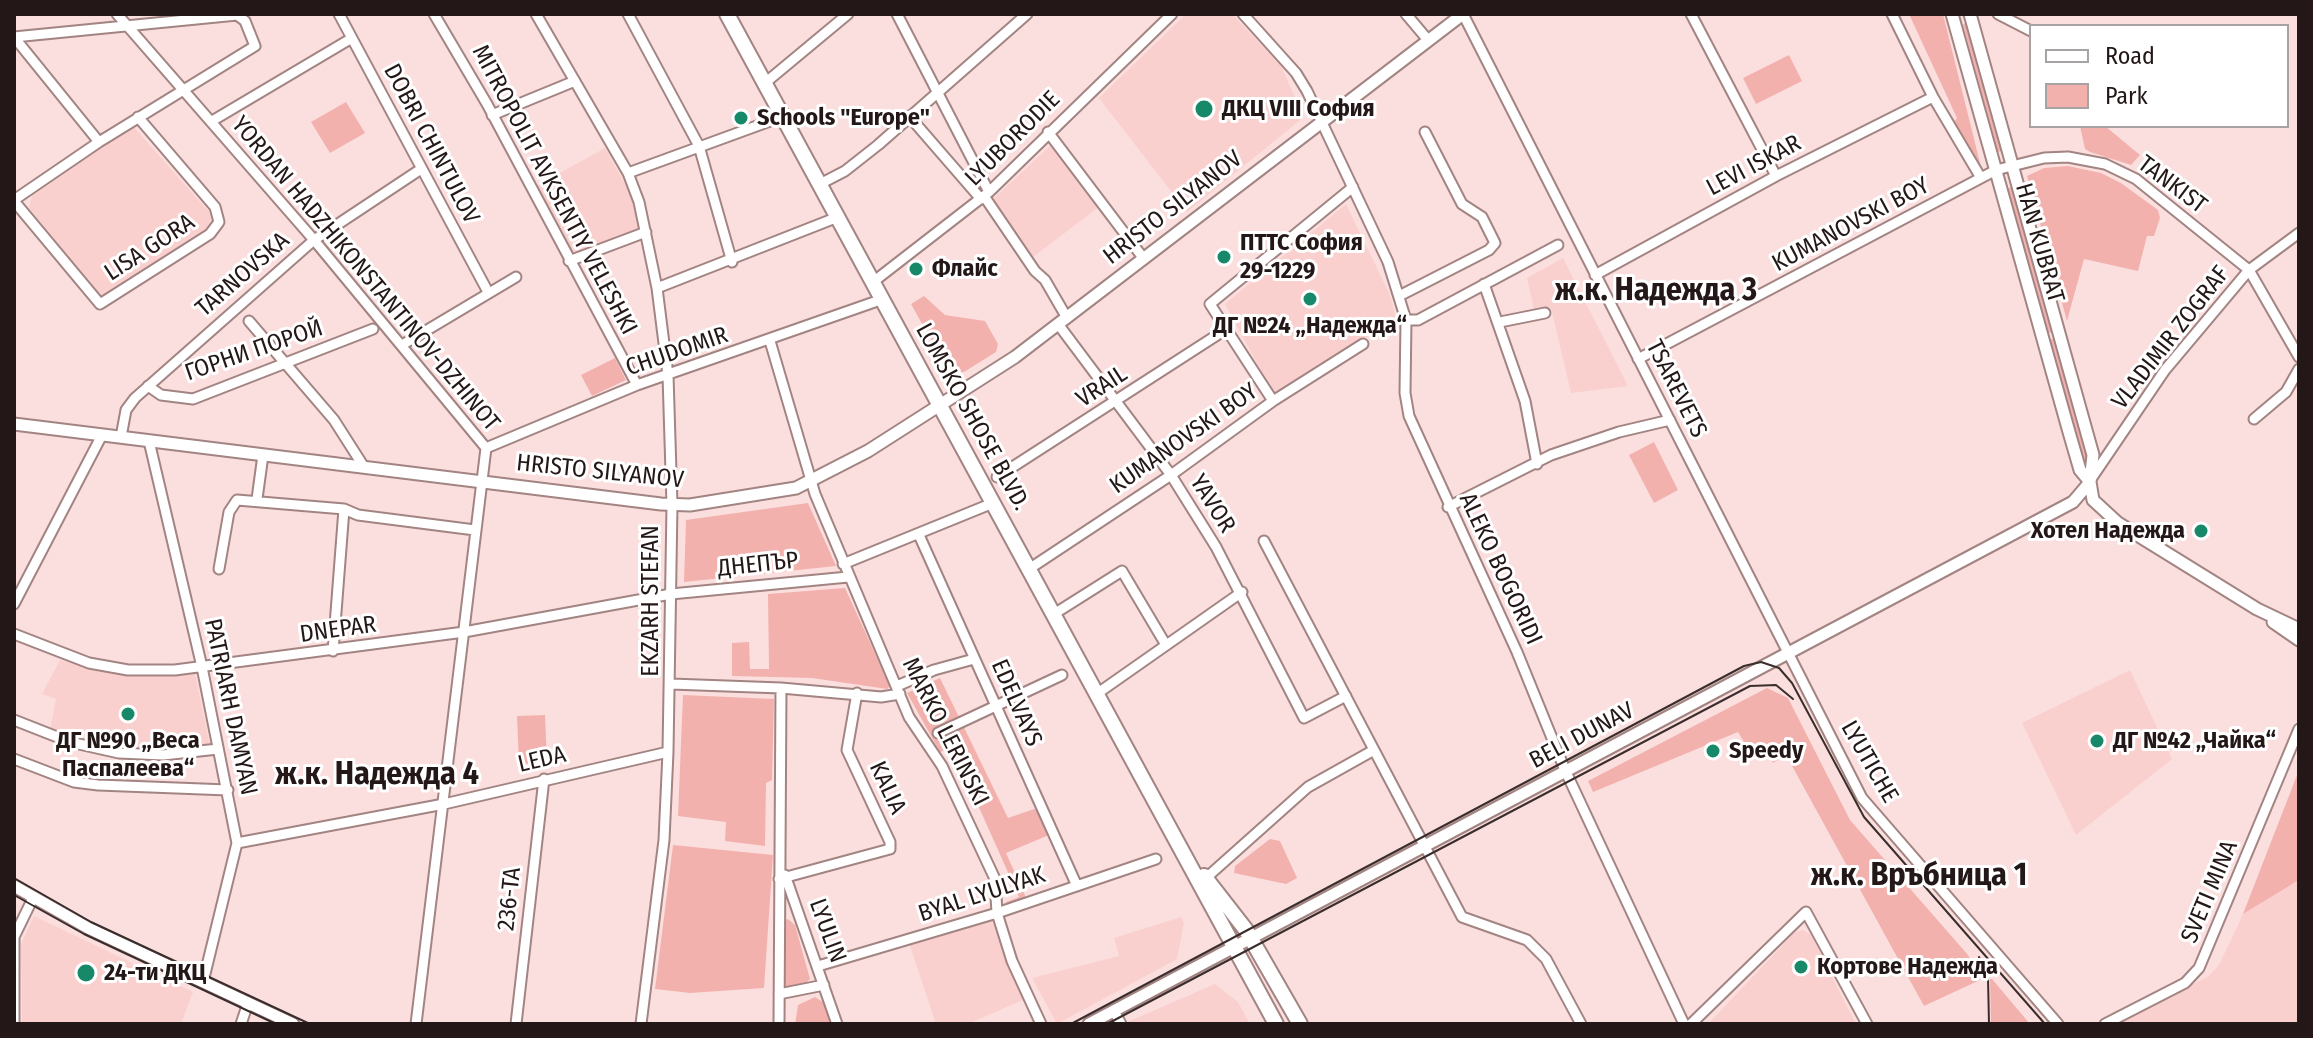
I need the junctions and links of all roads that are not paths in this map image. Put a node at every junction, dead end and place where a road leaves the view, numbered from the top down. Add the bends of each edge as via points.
1 (117, 14) edge
2 (339, 14) edge
3 (434, 14) edge
4 (536, 14) edge
5 (628, 14) edge
6 (727, 14) edge
7 (848, 14) edge
8 (897, 14) edge
9 (1027, 14) edge
10 (1172, 14) edge
11 (1243, 14) edge
12 (1406, 14) edge
13 (1463, 14) edge
14 (1691, 14) edge
15 (1892, 14) edge
16 (1970, 14) edge
17 (1998, 14) edge
18 (1955, 15) edge
19 (129, 27) junction
20 (2029, 30) edge
21 (14, 37) edge
22 (352, 38) junction
23 (1428, 40) junction
24 (575, 81) junction
25 (765, 83) junction
26 (938, 90) junction
27 (184, 91) junction
28 (1933, 97) junction
29 (492, 115) junction
30 (784, 116) junction
31 (909, 116) junction
32 (138, 117) junction
33 (212, 121) junction
34 (1322, 121) junction
35 (1048, 132) junction
36 (1425, 132) dead end
37 (99, 142) junction
38 (699, 146) junction
39 (2012, 165) junction
40 (421, 169) junction
41 (1996, 170) junction
42 (628, 173) junction
43 (1776, 176) junction
44 (1981, 178) junction
45 (820, 184) junction
46 (1353, 187) junction
47 (985, 196) junction
48 (14, 200) edge
49 (838, 217) junction
50 (646, 232) junction
51 (2299, 233) edge
52 (314, 240) junction
53 (1558, 245) dead end
54 (1144, 259) junction
55 (569, 261) junction
56 (732, 262) junction
57 (2249, 270) junction
58 (1595, 275) junction
59 (516, 277) dead end
60 (873, 282) junction
61 (1484, 284) junction
62 (657, 288) junction
63 (488, 292) junction
64 (1401, 295) junction
65 (883, 299) junction
66 (1545, 313) dead end
67 (1406, 320) junction
68 (249, 321) dead end
69 (1062, 321) junction
70 (1500, 322) junction
71 (1228, 328) junction
72 (373, 329) dead end
73 (770, 341) junction
74 (1363, 344) dead end
75 (402, 345) junction
76 (2299, 357) edge
77 (1638, 359) junction
78 (284, 364) junction
79 (2299, 369) edge
80 (668, 375) junction
81 (637, 385) junction
82 (148, 386) junction
83 (1118, 401) junction
84 (1273, 401) junction
85 (939, 407) junction
86 (2254, 419) dead end
87 (1670, 420) junction
88 (14, 424) edge
89 (102, 435) junction
90 (121, 437) junction
91 (149, 441) junction
92 (486, 448) junction
93 (263, 455) junction
94 (1537, 464) junction
95 (364, 467) junction
96 (1171, 475) junction
97 (997, 477) dead end
98 (482, 482) junction
99 (2090, 482) junction
100 (811, 483) junction
101 (257, 499) junction
102 (993, 503) junction
103 (672, 505) junction
104 (1448, 507) junction
105 (344, 509) junction
106 (475, 530) junction
107 (919, 535) junction
108 (1264, 541) dead end
109 (843, 564) junction
110 (219, 569) dead end
111 (1029, 569) junction
112 (848, 577) junction
113 (1242, 592) junction
114 (671, 594) junction
115 (14, 604) edge
116 (2257, 609) junction
117 (1054, 614) junction
118 (2299, 629) edge
119 (464, 632) junction
120 (14, 634) edge
121 (2299, 640) edge
122 (1166, 645) junction
123 (333, 651) junction
124 (1789, 653) junction
125 (974, 659) junction
126 (202, 667) junction
127 (1062, 675) dead end
128 (671, 684) junction
129 (781, 688) junction
130 (899, 690) junction
131 (857, 693) junction
132 (1098, 693) junction
133 (1346, 696) junction
134 (994, 705) junction
135 (14, 720) edge
136 (2299, 729) edge
137 (938, 733) dead end
138 (218, 749) junction
139 (1374, 750) junction
140 (668, 752) junction
141 (14, 759) edge
142 (1565, 770) junction
143 (544, 779) junction
144 (228, 790) junction
145 (444, 804) junction
146 (1178, 840) junction
147 (237, 843) junction
148 (1423, 845) junction
149 (1156, 859) dead end
150 (783, 878) junction
151 (1206, 878) junction
152 (14, 886) edge
153 (1077, 886) junction
154 (33, 898) junction
155 (997, 913) junction
156 (1250, 938) junction
157 (1234, 946) junction
158 (818, 966) junction
159 (203, 982) junction
160 (824, 985) junction
161 (779, 994) junction
162 (248, 1003) junction
163 (1114, 1011) junction
164 (14, 1024) edge
165 (241, 1024) edge
166 (293, 1024) edge
167 (416, 1024) edge
168 (516, 1024) edge
169 (641, 1024) edge
170 (779, 1024) edge
171 (837, 1024) edge
172 (1041, 1024) edge
173 (1089, 1024) edge
174 (1121, 1024) edge
175 (1276, 1024) edge
176 (1300, 1024) edge
177 (1581, 1024) edge
178 (1684, 1024) edge
179 (1691, 1024) edge
180 (1867, 1024) edge
181 (2058, 1024) edge
182 (2105, 1024) edge

1 - 19 street, YORDAN HADZHIKONSTANTINOV-DZHINOT
2 - 22 street, DOBRI CHINTULOV
3 - 29 street, MITROPOLIT AVKSENTIY VELESHKI
4 - 24 street, EKZARH STEFAN
5 - 38 street
6 - 25 main road, LOMSKO SHOSE BLVD.
7 - 25 street
8 - 26 street
9 - 26 street
10 - 35 street, LYUBORODIE
11 - 34 street, ALEKO BOGORIDI via 1296,73
12 - 23 street
13 - 23 street, HRISTO SILYANOV
13 - 58 street, TSAREVETS
14 - 43 street
15 - 28 street
16 - 39 street, HAN KUBRAT
17 - 20 street
18 - 41 street, HAN KUBRAT
19 - 21 street
19 - 27 street, YORDAN HADZHIKONSTANTINOV-DZHINOT
19 - 27 street via 230,15 245,21 254,48
21 - 37 street
22 - 33 street
22 - 40 street, DOBRI CHINTULOV
23 - 34 street, HRISTO SILYANOV
24 - 29 street
24 - 42 street, EKZARH STEFAN
25 - 30 main road, LOMSKO SHOSE BLVD.
26 - 31 street
26 - 47 street
27 - 32 street
27 - 33 street, YORDAN HADZHIKONSTANTINOV-DZHINOT
28 - 43 street, LEVI ISKAR
28 - 44 street
29 - 55 street, MITROPOLIT AVKSENTIY VELESHKI
30 - 38 street
30 - 45 main road, LOMSKO SHOSE BLVD.
31 - 45 street via 845,171
31 - 47 street
32 - 37 street
32 - 48 street, LISA GORA via 215,207 219,222 210,234 100,304
33 - 52 street, YORDAN HADZHIKONSTANTINOV-DZHINOT
34 - 46 street, ALEKO BOGORIDI
34 - 54 street, HRISTO SILYANOV
35 - 47 street, LYUBORODIE
35 - 54 street
36 - 64 street via 1462,204 1482,217 1495,243
37 - 48 street
38 - 42 street
38 - 56 street
39 - 41 street, TANKIST
39 - 57 street, TANKIST via 2077,157 2120,170
39 - 99 street, HAN KUBRAT via 2093,455
40 - 52 street, TARNOVSKA
40 - 63 street, DOBRI CHINTULOV
41 - 44 street, KUMANOVSKI BOY
41 - 99 street, HAN KUBRAT via 2080,470
42 - 50 street, EKZARH STEFAN
43 - 58 street, LEVI ISKAR
44 - 77 street, KUMANOVSKI BOY
45 - 49 main road, LOMSKO SHOSE BLVD.
46 - 64 street, ALEKO BOGORIDI
46 - 71 street via 1210,304
47 - 60 street, LYUBORODIE
47 - 69 street, YAVOR via 1045,280
49 - 56 street
49 - 60 main road, LOMSKO SHOSE BLVD.
50 - 55 street
50 - 62 street, EKZARH STEFAN
51 - 57 street, VLADIMIR ZOGRAF
52 - 75 street, YORDAN HADZHIKONSTANTINOV-DZHINOT
52 - 82 street, TARNOVSKA
53 - 61 street
54 - 69 street, HRISTO SILYANOV
55 - 81 street, MITROPOLIT AVKSENTIY VELESHKI
56 - 62 street
57 - 76 street
57 - 99 street, VLADIMIR ZOGRAF via 2165,370
58 - 77 street, TSAREVETS
59 - 63 street
60 - 65 main road, LOMSKO SHOSE BLVD.
61 - 67 street via 1418,320
61 - 70 street
62 - 80 street, EKZARH STEFAN
63 - 75 street
64 - 67 street, ALEKO BOGORIDI
65 - 73 street, CHUDOMIR
65 - 85 main road, LOMSKO SHOSE BLVD.
66 - 70 street
67 - 104 street, ALEKO BOGORIDI via 1406,405
68 - 78 street
69 - 83 street, YAVOR
69 - 85 street, HRISTO SILYANOV
70 - 94 street via 1525,401
71 - 83 street, VRAIL
71 - 84 street
72 - 78 street, ГОРНИ ПОРОЙ
73 - 80 street, CHUDOMIR
73 - 100 street, MARKO LERINSKI
74 - 84 street, KUMANOVSKI BOY
75 - 92 street, YORDAN HADZHIKONSTANTINOV-DZHINOT
77 - 87 street, TSAREVETS
78 - 82 street, ГОРНИ ПОРОЙ via 193,399 161,395
78 - 95 street via 334,420
79 - 86 street via 2286,392
80 - 81 street, CHUDOMIR
80 - 103 street, EKZARH STEFAN
81 - 92 street, CHUDOMIR
82 - 90 street, TARNOVSKA via 126,410
83 - 96 street, YAVOR
83 - 97 street, VRAIL
84 - 96 street, KUMANOVSKI BOY
85 - 100 street, HRISTO SILYANOV
85 - 102 main road, LOMSKO SHOSE BLVD.
87 - 94 street via 1609,435
87 - 124 street, TSAREVETS
88 - 89 street, HRISTO SILYANOV
89 - 90 street, HRISTO SILYANOV
89 - 115 street
90 - 91 street, HRISTO SILYANOV
91 - 93 street, HRISTO SILYANOV
91 - 126 street, PATRIARH DAMYAN
92 - 98 street, YORDAN HADZHIKONSTANTINOV-DZHINOT
93 - 95 street, HRISTO SILYANOV
93 - 101 street
94 - 104 street
95 - 98 street, HRISTO SILYANOV
96 - 111 street, KUMANOVSKI BOY
96 - 113 street, YAVOR
98 - 103 street, HRISTO SILYANOV
98 - 106 street, YORDAN HADZHIKONSTANTINOV-DZHINOT
99 - 116 street, HAN KUBRAT via 2093,500 2105,513
99 - 124 street, BELI DUNAV via 2073,502
100 - 103 street, HRISTO SILYANOV via 744,498
100 - 109 street, MARKO LERINSKI
101 - 105 street
101 - 110 street via 231,504
102 - 107 street
102 - 111 main road, LOMSKO SHOSE BLVD.
103 - 114 street, EKZARH STEFAN
104 - 142 street, ALEKO BOGORIDI via 1517,652
105 - 106 street
105 - 123 street
106 - 119 street, YORDAN HADZHIKONSTANTINOV-DZHINOT
107 - 109 street
107 - 125 street, EDELVAYS
108 - 133 street
109 - 112 street, MARKO LERINSKI
111 - 117 main road, LOMSKO SHOSE BLVD.
112 - 114 street, ДНЕПЪР
112 - 130 street, MARKO LERINSKI
113 - 122 street
113 - 133 street, YAVOR via 1304,718
114 - 119 street, DNEPAR
114 - 128 street, EKZARH STEFAN
116 - 118 street, HAN KUBRAT
116 - 121 street, HAN KUBRAT
117 - 122 street via 1122,571
117 - 132 main road, LOMSKO SHOSE BLVD.
119 - 123 street, DNEPAR
119 - 145 street, YORDAN HADZHIKONSTANTINOV-DZHINOT
120 - 126 street, DNEPAR via 111,668
122 - 132 street
123 - 126 street, DNEPAR
124 - 142 street, BELI DUNAV
124 - 181 street, LYUTICHE via 1862,798
125 - 130 street via 934,670
125 - 134 street, EDELVAYS
126 - 138 street, PATRIARH DAMYAN
127 - 134 street
128 - 129 street
128 - 140 street, EKZARH STEFAN
129 - 131 street
129 - 150 street
130 - 131 street via 891,697
130 - 155 street, MARKO LERINSKI via 995,879
131 - 150 street, KALIA via 847,750 890,842 887,851
132 - 146 main road, LOMSKO SHOSE BLVD.
133 - 139 street
134 - 137 street
134 - 153 street, EDELVAYS
135 - 138 street via 70,742 119,753
136 - 182 street, SVETI MINA via 2199,968 2185,983
138 - 144 street, PATRIARH DAMYAN
139 - 148 street
139 - 151 street via 1308,787
140 - 143 street, LEDA
140 - 169 street, EKZARH STEFAN via 664,840
141 - 144 street via 74,782
142 - 148 street, BELI DUNAV
142 - 178 street, ALEKO BOGORIDI
143 - 145 street, LEDA
143 - 168 street, 236-ТА
144 - 147 street, PATRIARH DAMYAN
145 - 147 street, LEDA
145 - 167 street, YORDAN HADZHIKONSTANTINOV-DZHINOT
146 - 151 main road, LOMSKO SHOSE BLVD.
146 - 157 main road, LOMSKO SHOSE BLVD.
147 - 159 street, PATRIARH DAMYAN
148 - 156 street, BELI DUNAV
148 - 177 street via 1462,917 1527,940 1546,959
149 - 153 street, BYAL LYULYAK
150 - 158 street, LYULIN
150 - 161 street
151 - 156 main road, LOMSKO SHOSE BLVD.
152 - 154 street
153 - 155 street, BYAL LYULYAK
154 - 159 street
154 - 164 street via 14,937
155 - 158 street, BYAL LYULYAK
155 - 172 street, MARKO LERINSKI
156 - 157 street, BELI DUNAV
156 - 176 main road, LOMSKO SHOSE BLVD.
157 - 163 street, BELI DUNAV
157 - 175 main road, LOMSKO SHOSE BLVD.
158 - 160 street, LYULIN
159 - 162 street
160 - 161 street
160 - 171 street, LYULIN
161 - 170 street
162 - 165 street
162 - 166 street
163 - 173 street, BELI DUNAV
163 - 174 street
179 - 180 street via 1806,912

